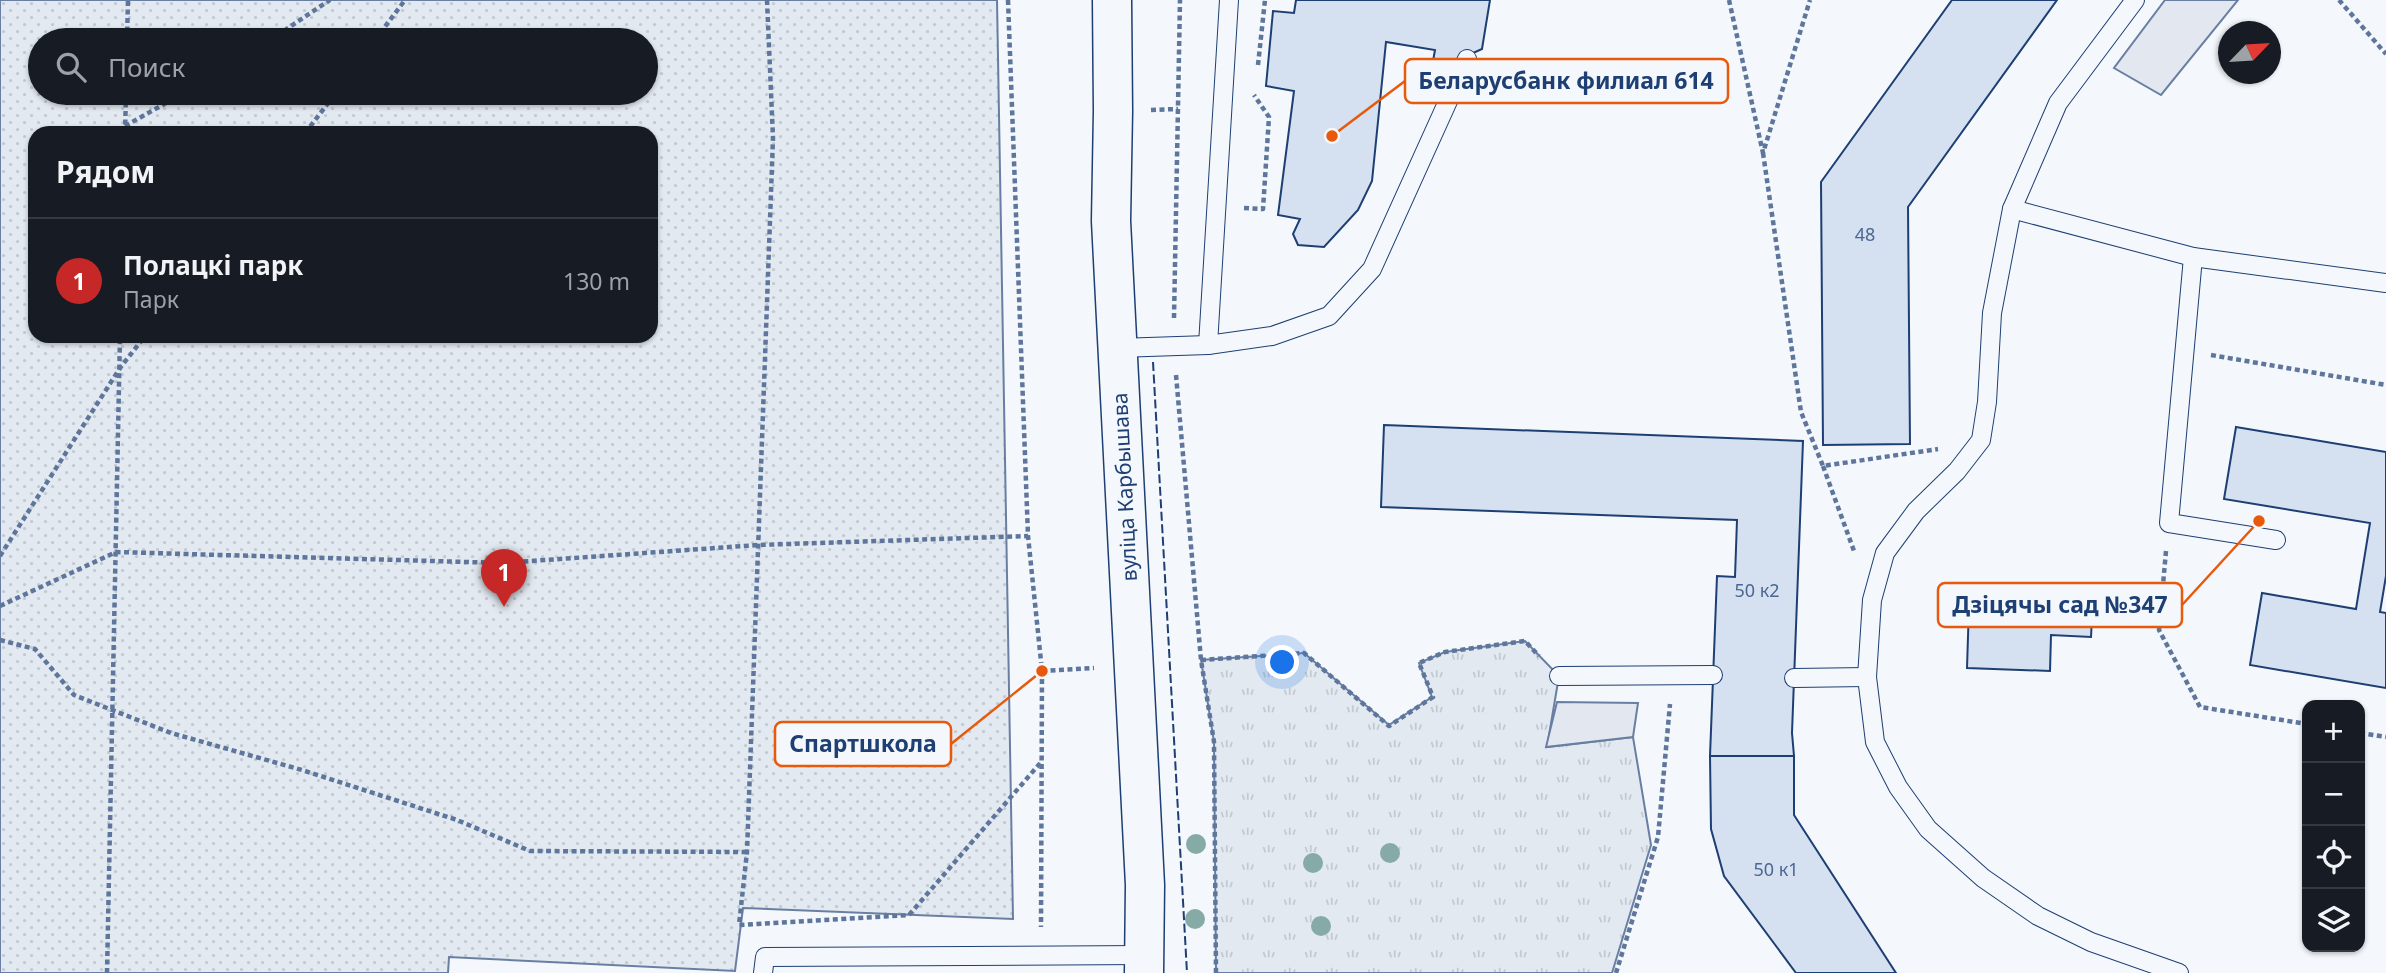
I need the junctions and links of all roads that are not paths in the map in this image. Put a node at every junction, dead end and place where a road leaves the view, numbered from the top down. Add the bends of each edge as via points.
1 (1112, 0) edge
2 (1229, 0) edge
3 (2135, 0) edge
4 (1467, 59) dead end
5 (2012, 209) junction
6 (2193, 257) junction
7 (2386, 283) edge
8 (1208, 345) junction
9 (1118, 348) junction
10 (2276, 540) dead end
11 (1713, 676) dead end
12 (1559, 677) road end
13 (1867, 677) junction
14 (1794, 678) dead end
15 (1145, 964) edge
16 (763, 973) edge
17 (2179, 973) edge

1 - 9 main road, вуліца Карбышава via 1111,220
2 - 8 lane
3 - 5 lane via 2058,103
4 - 8 lane via 1372,269 1355,288 1329,316 1272,336
5 - 6 lane
5 - 13 lane via 1992,313 1981,440 1916,511 1885,553 1872,600
6 - 7 lane
6 - 10 lane via 2169,523
8 - 9 lane
9 - 15 main road, вуліца Карбышава
11 - 12 lane
13 - 14 lane
13 - 17 lane via 1875,742 1898,787 1928,830 1983,878 2038,916 2091,942
15 - 16 lane via 1041,956 765,957

